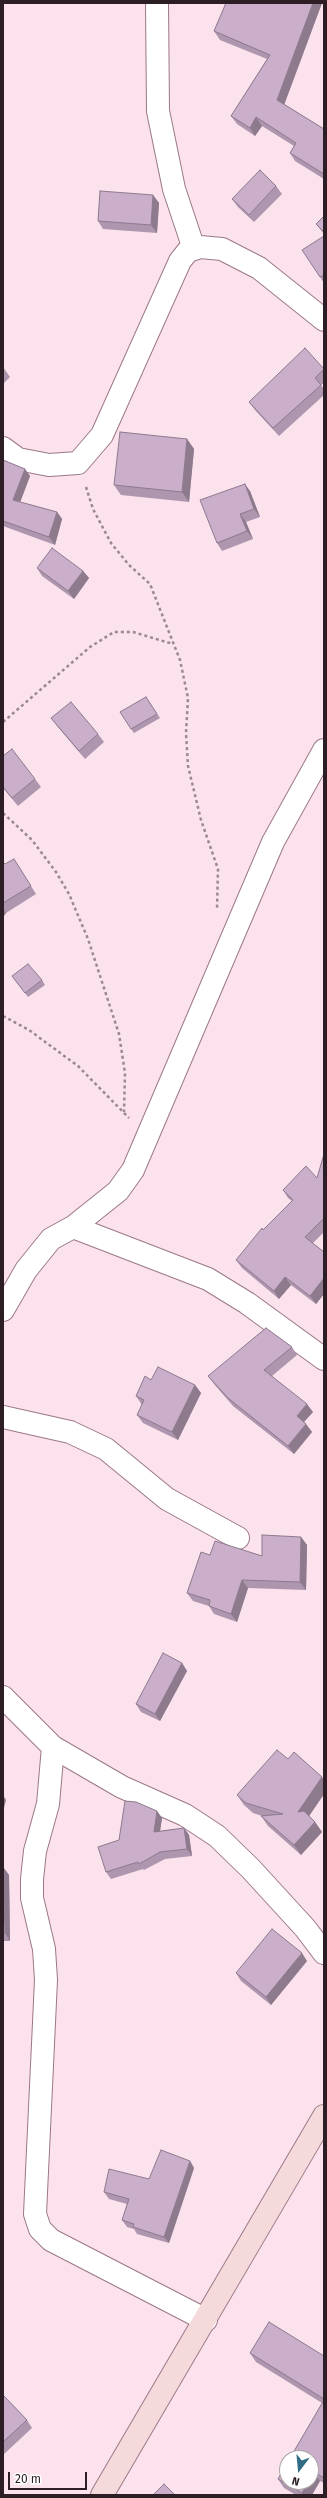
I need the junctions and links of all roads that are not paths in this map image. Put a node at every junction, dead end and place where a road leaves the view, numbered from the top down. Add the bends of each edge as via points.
1 (157, 3) edge
2 (194, 249) junction
3 (324, 320) edge
4 (3, 448) edge
5 (324, 750) edge
6 (73, 1227) junction
7 (3, 1310) edge
8 (324, 1359) edge
9 (3, 1417) edge
10 (238, 1538) dead end
11 (3, 1697) edge
12 (53, 1747) junction
13 (324, 1953) edge
14 (324, 2116) edge
15 (206, 2320) junction
16 (102, 2495) edge

1 - 2 street via 158,111 174,189
2 - 3 street via 209,246 222,248 259,268
2 - 4 street via 188,251 180,261 102,435 78,463 42,464 18,459
5 - 6 street via 267,855 133,1170 118,1191
6 - 7 street via 51,1239 26,1270
6 - 8 street via 208,1280 246,1303
9 - 10 street via 70,1432 106,1450 168,1500
11 - 12 street
12 - 13 street via 122,1787 185,1815 217,1836 305,1928
12 - 15 street via 48,1804 35,1851 32,1880 32,1898 44,1949 46,1980 35,2214 40,2229 51,2240
14 - 15 street
15 - 16 street

